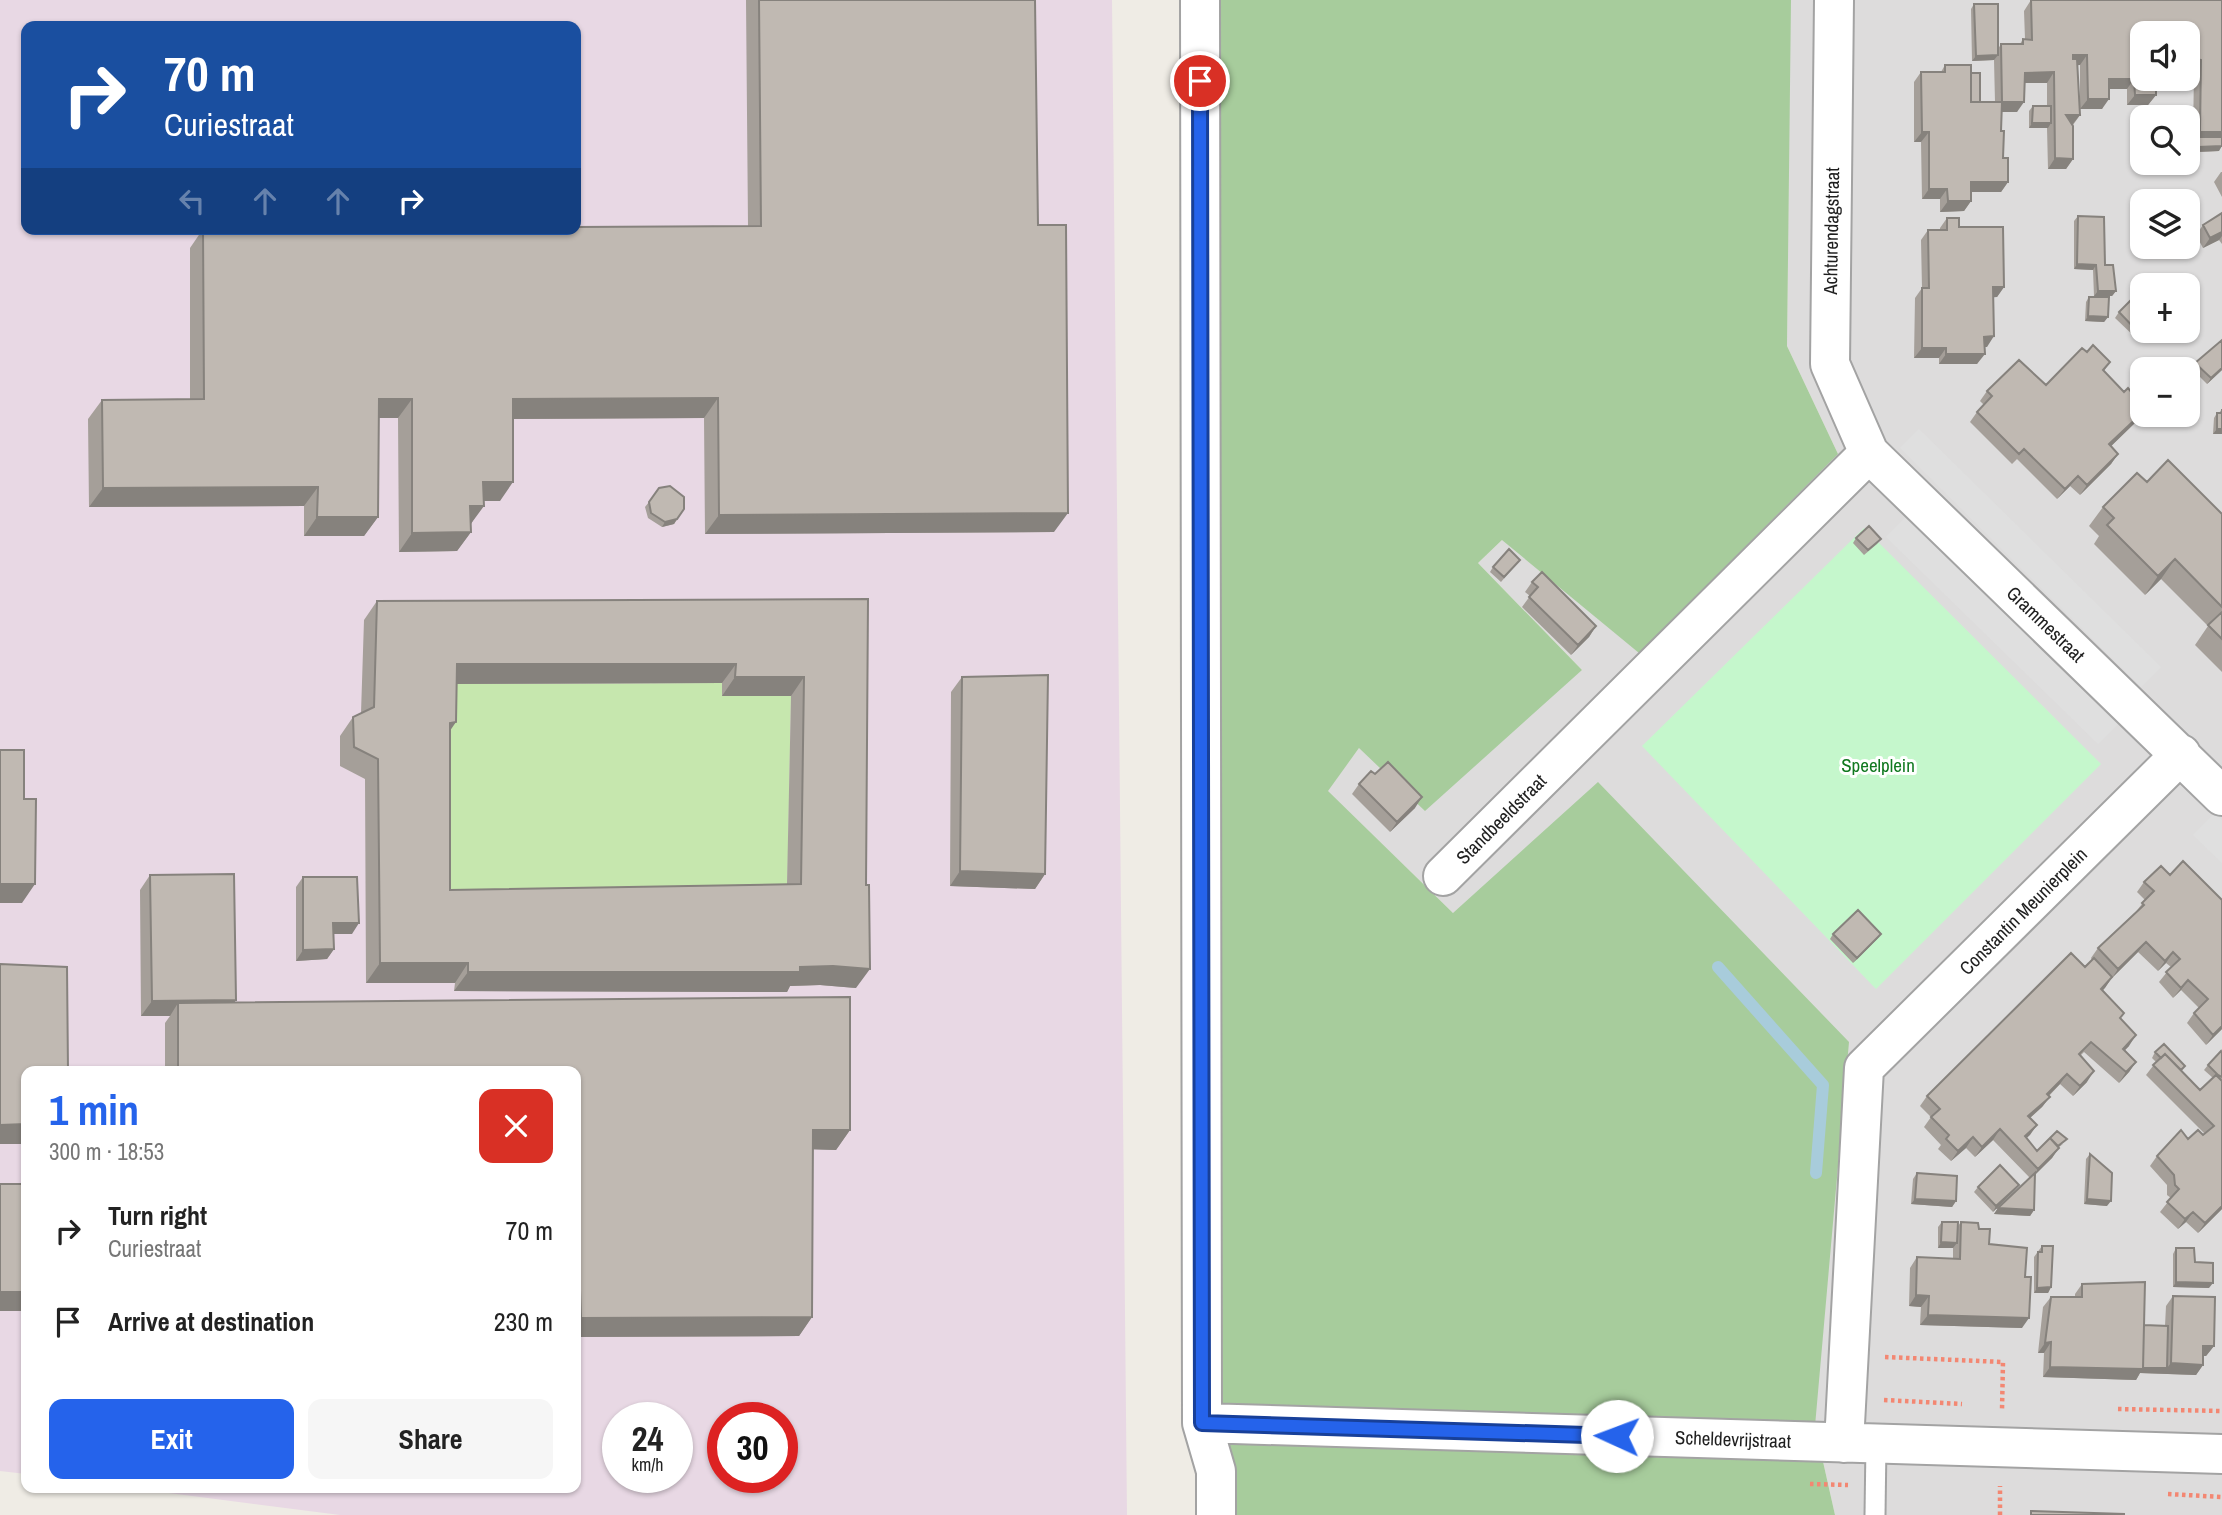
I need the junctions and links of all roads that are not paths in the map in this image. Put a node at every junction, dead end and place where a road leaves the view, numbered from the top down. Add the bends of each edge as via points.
1 (1200, 0) edge
2 (1834, 0) edge
3 (1869, 453) junction
4 (2181, 754) junction
5 (2222, 796) edge
6 (1443, 876) dead end
7 (1202, 1423) junction
8 (1860, 1443) junction
9 (2222, 1454) edge
10 (1216, 1515) edge
11 (1875, 1515) edge

1 - 7 street
2 - 3 street, Achturendagstraat via 1830,364
3 - 4 street, Grammestraat
3 - 6 street, Standbeeldstraat
4 - 5 street, Grammestraat
4 - 8 street, Constantin Meunierplein via 1864,1068 1847,1398
7 - 8 street, Scheldevrijstraat
7 - 10 street via 1216,1471
8 - 9 street, Scheldevrijstraat
8 - 11 lane

